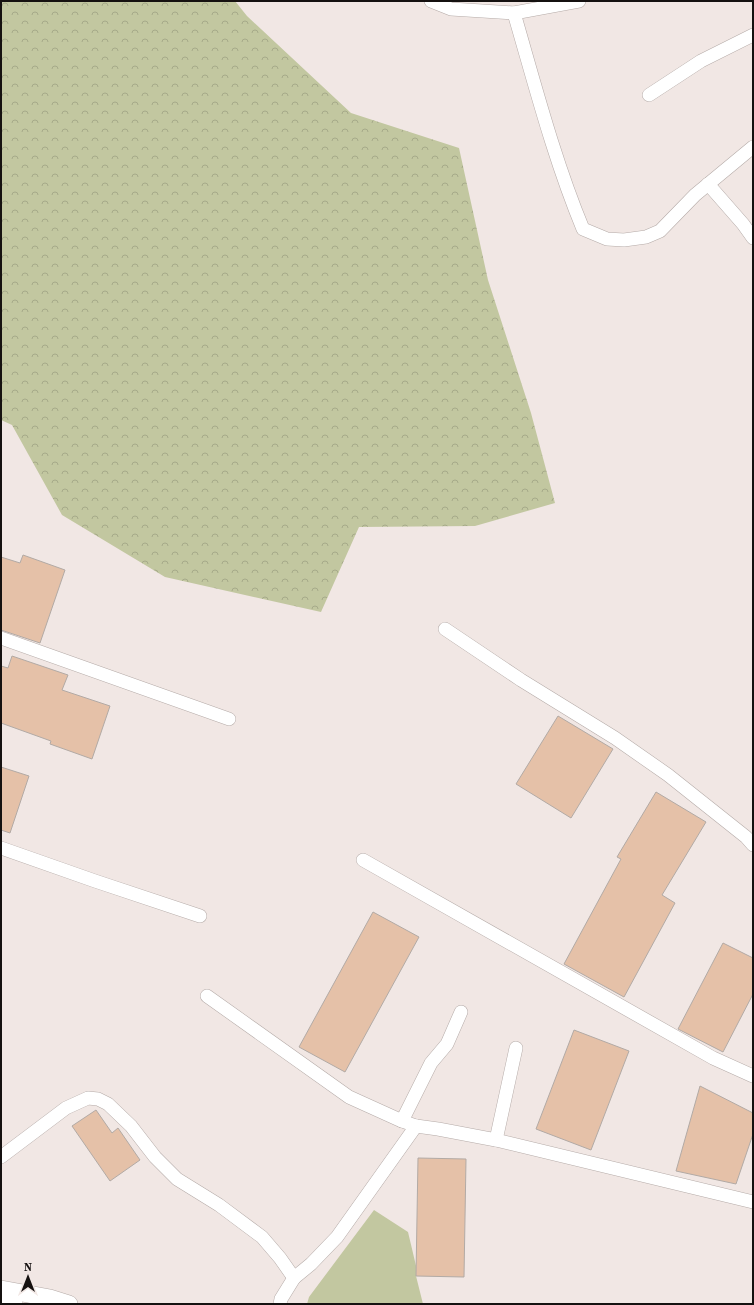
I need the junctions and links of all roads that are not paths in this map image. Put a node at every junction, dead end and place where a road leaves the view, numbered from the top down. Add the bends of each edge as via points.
1 (431, 1) edge
2 (579, 1) edge
3 (514, 13) junction
4 (753, 35) edge
5 (648, 96) dead end
6 (753, 147) edge
7 (708, 184) junction
8 (753, 238) edge
9 (446, 629) dead end
10 (1, 638) edge
11 (229, 719) dead end
12 (753, 845) edge
13 (1, 848) edge
14 (363, 860) dead end
15 (200, 916) dead end
16 (207, 996) dead end
17 (461, 1012) dead end
18 (516, 1048) dead end
19 (753, 1076) edge
20 (402, 1121) junction
21 (416, 1126) junction
22 (496, 1140) junction
23 (1, 1157) edge
24 (753, 1202) edge
25 (294, 1278) junction
26 (1, 1288) edge
27 (1, 1301) edge
28 (14, 1304) edge
29 (69, 1304) edge
30 (280, 1304) edge

1 - 3 street via 451,10
2 - 3 street
3 - 7 street via 538,100 583,229 607,239 646,237 660,231
4 - 5 street via 701,61
6 - 7 street
7 - 8 street
9 - 12 street via 521,680 615,738 668,776
10 - 11 street
13 - 15 street
14 - 19 street via 713,1058
16 - 20 street via 349,1097
17 - 20 street via 447,1044 431,1062
18 - 22 street
20 - 21 street
21 - 22 street
21 - 25 street via 337,1237
22 - 24 street
23 - 25 street via 66,1108 88,1098 98,1099 108,1104 131,1126 155,1157 177,1179 262,1237
25 - 30 street
26 - 29 main road
27 - 28 main road

